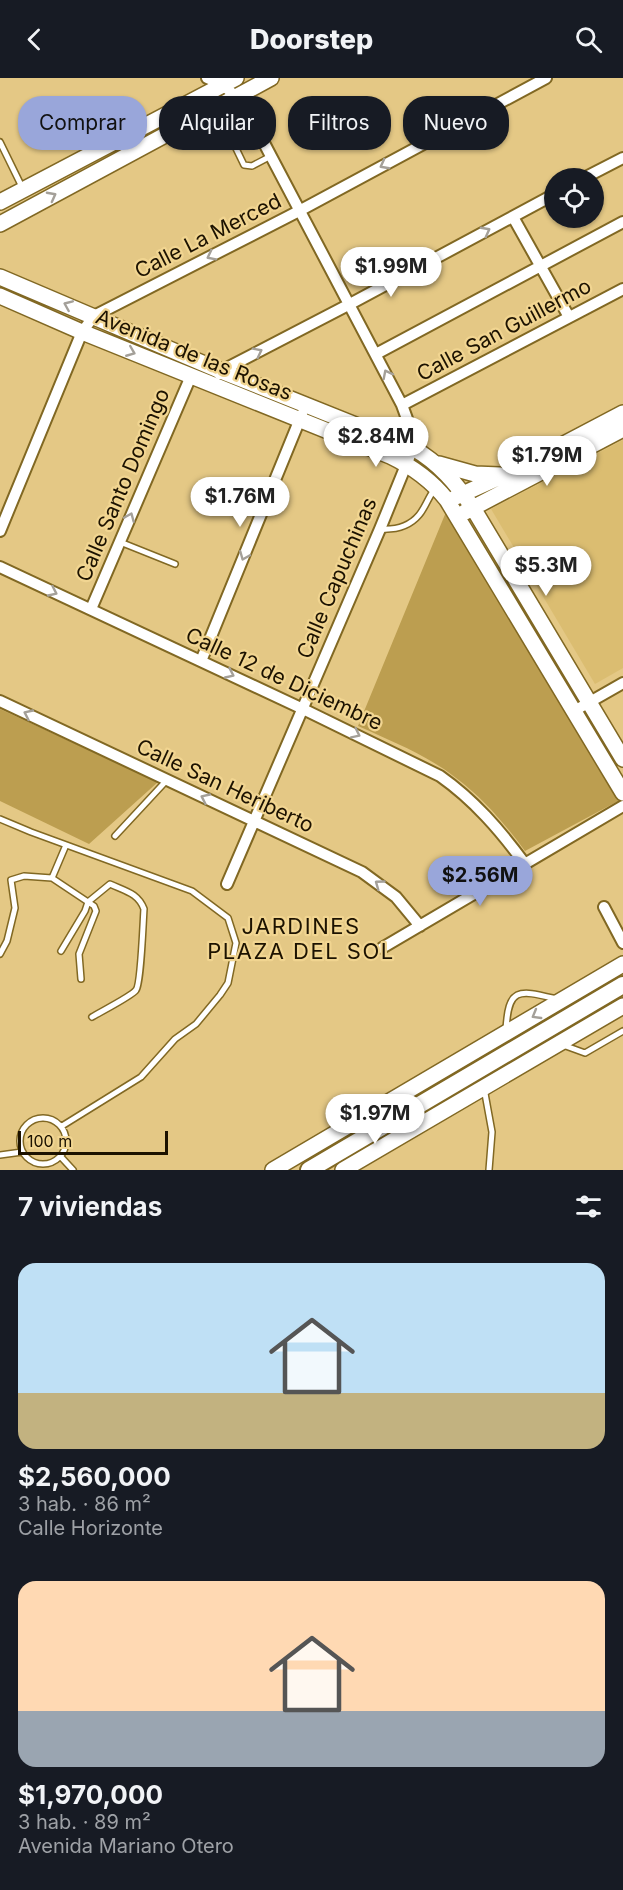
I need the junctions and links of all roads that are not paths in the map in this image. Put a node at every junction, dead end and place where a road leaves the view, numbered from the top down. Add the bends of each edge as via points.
1 (207, 78) edge
2 (271, 78) edge
3 (546, 78) edge
4 (230, 82) edge
5 (237, 96) joint
6 (159, 138) edge
7 (0, 142) edge
8 (237, 150) edge
9 (268, 150) edge
10 (271, 156) junction
11 (623, 158) edge
12 (77, 163) junction
13 (604, 168) edge
14 (85, 178) junction
15 (24, 190) junction
16 (544, 200) edge
17 (0, 202) edge
18 (299, 211) junction
19 (513, 217) junction
20 (623, 222) edge
21 (0, 224) edge
22 (541, 266) junction
23 (0, 277) edge
24 (623, 289) edge
25 (0, 296) edge
26 (350, 304) junction
27 (93, 316) junction
28 (569, 317) junction
29 (82, 332) junction
30 (376, 354) junction
31 (221, 371) junction
32 (191, 376) junction
33 (213, 385) junction
34 (305, 405) junction
35 (402, 405) junction
36 (623, 413) edge
37 (300, 420) junction
38 (621, 434) edge
39 (413, 448) junction
40 (436, 463) junction
41 (406, 464) junction
42 (509, 473) junction
43 (437, 487) junction
44 (463, 494) junction
45 (447, 500) junction
46 (473, 508) junction
47 (457, 516) junction
48 (380, 529) junction
49 (0, 531) edge
50 (120, 542) junction
51 (175, 564) dead end
52 (0, 567) edge
53 (91, 609) junction
54 (201, 661) junction
55 (623, 683) edge
56 (0, 701) edge
57 (590, 703) junction
58 (303, 709) junction
59 (574, 711) junction
60 (623, 759) edge
61 (167, 780) junction
62 (623, 793) edge
63 (623, 806) edge
64 (0, 819) edge
65 (254, 821) junction
66 (115, 836) dead end
67 (66, 845) junction
68 (525, 864) junction
69 (52, 878) junction
70 (227, 884) dead end
71 (88, 902) junction
72 (604, 907) dead end
73 (420, 926) junction
74 (623, 943) edge
75 (382, 948) dead end
76 (61, 951) dead end
77 (0, 954) edge
78 (623, 964) edge
79 (81, 979) dead end
80 (623, 985) edge
81 (561, 1000) junction
82 (623, 1006) edge
83 (92, 1017) dead end
84 (623, 1031) edge
85 (506, 1033) junction
86 (559, 1044) junction
87 (484, 1088) junction
88 (358, 1119) junction
89 (62, 1126) junction
90 (358, 1141) junction
91 (22, 1152) junction
92 (0, 1155) edge
93 (61, 1157) junction
94 (358, 1165) edge
95 (73, 1170) edge
96 (273, 1170) edge
97 (309, 1170) edge
98 (343, 1170) edge
99 (489, 1170) edge

1 - 4 street
2 - 5 street
3 -> 18 street, Calle La Merced
4 - 5 street
4 - 12 street
6 - 14 street
7 - 15 lane
8 - 10 lane via 244,165 252,166
9 - 10 street
10 - 18 street
11 - 13 street
12 - 14 street
12 - 15 street
21 -> 14 street
15 - 17 street
16 - 19 street
18 - 26 street
18 -> 27 street, Calle La Merced
19 - 22 street
26 -> 19 street
20 - 22 street
22 - 28 street
22 - 30 street
27 -> 23 street, Avenida de las Rosas
24 - 28 street, Calle San Guillermo
25 - 29 street, Avenida de las Rosas
26 - 30 street
31 -> 26 street
27 - 29 street, Calle La Merced
27 - 31 street, Avenida de las Rosas
28 - 35 street, Calle San Guillermo
29 -> 32 street, Avenida de las Rosas
29 - 49 street, Calle La Merced
35 -> 30 street
31 - 33 street
31 - 34 street, Avenida de las Rosas
32 - 33 street, Avenida de las Rosas
50 -> 32 street, Calle Santo Domingo
33 - 37 street, Avenida de las Rosas
34 - 37 street
34 - 39 street, Avenida de las Rosas
35 - 39 street
36 - 42 street
37 - 41 street, Avenida de las Rosas
37 -> 54 street
38 - 46 street
39 - 40 street, Avenida de las Rosas
39 - 41 street, Calle Capuchinas
40 - 42 street via 475,474
40 - 44 street, Avenida de las Rosas
41 - 43 street, Avenida de las Rosas
41 - 48 street, Calle Capuchinas
42 - 44 street
43 - 45 street, Avenida de las Rosas
43 - 48 lane via 412,522 391,530
44 - 45 street
44 - 46 street, Avenida de las Rosas
45 - 47 street, Avenida de las Rosas
46 - 47 street
46 - 57 street, Avenida de las Rosas
47 - 59 street, Avenida de las Rosas
48 - 58 street, Calle Capuchinas
50 - 51 lane
50 - 53 street, Calle Santo Domingo
52 -> 53 street, Calle 12 de Diciembre
53 - 54 street, Calle 12 de Diciembre
54 -> 58 street, Calle 12 de Diciembre
55 - 57 street
61 -> 56 street, Calle San Heriberto
57 - 59 street
57 - 60 street, Avenida de las Rosas
58 - 65 street, Calle Capuchinas
58 -> 68 street, Calle 12 de Diciembre via 417,764 456,788 491,820
59 - 62 street, Avenida de las Rosas
65 -> 61 street, Calle San Heriberto
61 - 66 lane
63 - 68 street
64 - 67 lane
65 - 70 street, Calle Capuchinas
73 -> 65 street, Calle San Heriberto via 396,897 362,872
67 - 69 lane
67 - 89 lane via 192,891 228,918 236,943 228,983 196,1024 175,1039 141,1077
68 - 73 street
69 - 71 lane
69 - 77 lane via 24,876 11,880 15,908
71 - 76 lane
71 - 79 lane via 96,911 79,954
71 - 83 lane via 110,884 132,892 144,909 138,989
72 - 74 street
73 - 75 street
78 - 81 street
80 - 90 main road
81 -> 85 street
81 - 85 lane via 527,992 516,995 507,1010
82 - 86 street
84 - 86 lane via 585,1053
85 - 88 street
86 - 87 street
87 - 94 street
87 - 99 lane via 492,1132
88 - 90 street
88 - 96 street
89 - 91 lane via 47,1117 30,1120 20,1135
89 - 93 lane via 67,1142
90 - 94 street
90 - 97 main road
91 - 92 lane
91 - 93 lane via 33,1162 48,1164
93 - 95 lane
94 - 98 street

